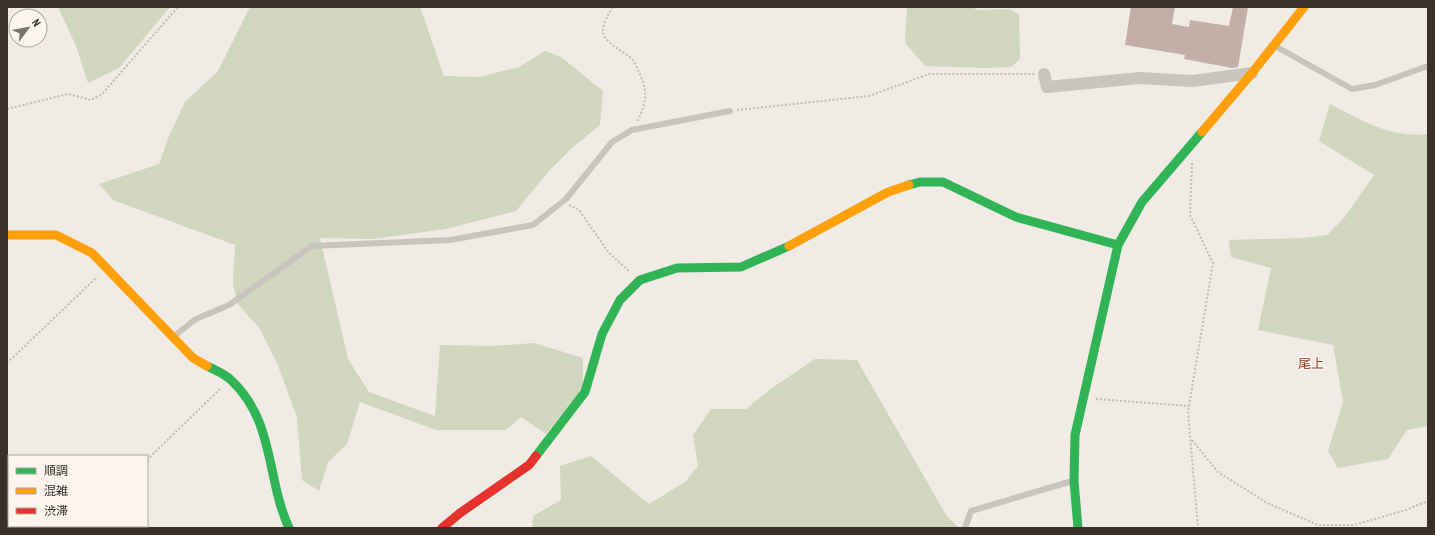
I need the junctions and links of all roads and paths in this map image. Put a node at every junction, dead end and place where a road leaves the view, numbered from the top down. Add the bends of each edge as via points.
1 (178, 7) edge
2 (613, 7) edge
3 (1304, 7) edge
4 (1274, 45) junction
5 (1428, 66) edge
6 (1252, 73) junction
7 (1044, 74) joint
8 (7, 109) edge
9 (730, 111) joint
10 (632, 130) junction
11 (1193, 141) junction
12 (562, 202) junction
13 (7, 234) edge
14 (1118, 246) junction
15 (106, 268) junction
16 (640, 280) junction
17 (173, 337) junction
18 (7, 363) edge
19 (230, 379) junction
20 (1083, 398) junction
21 (1189, 406) junction
22 (1191, 439) junction
23 (148, 459) edge
24 (1074, 481) junction
25 (1428, 501) edge
26 (289, 528) edge
27 (442, 528) edge
28 (965, 528) edge
29 (1078, 528) edge
30 (1198, 528) edge

1 - 8 path via 102,94 91,100 68,94
2 - 10 path via 603,22 603,33 610,43 633,60 645,87 643,109
3 - 4 street
4 - 5 lane via 1352,89 1375,85
4 - 6 street
6 - 7 street via 1192,81 1140,78 1047,87
6 - 11 street
7 - 9 path via 929,74 869,96
9 - 10 lane
10 - 12 lane via 612,142
11 - 14 street via 1142,202
11 - 21 path via 1190,215 1213,263
12 - 16 path via 578,210 609,253
12 - 17 lane via 533,225 450,240 312,246 229,305 196,319
13 - 15 street via 56,235 92,252
14 - 16 street via 1016,217 943,182 920,182 888,192 779,252 741,267 677,268
14 - 20 street
15 - 17 street
15 - 18 path
16 - 27 street via 620,300 602,334 584,392 529,465 460,512
17 - 19 street via 193,358
19 - 23 path
19 - 26 street via 247,398 259,419 265,435 282,513
20 - 21 path
20 - 24 street via 1075,435
21 - 22 path
22 - 25 path via 1218,472 1267,502 1318,526 1354,524 1406,510
22 - 30 path
24 - 28 lane via 971,511
24 - 29 street

